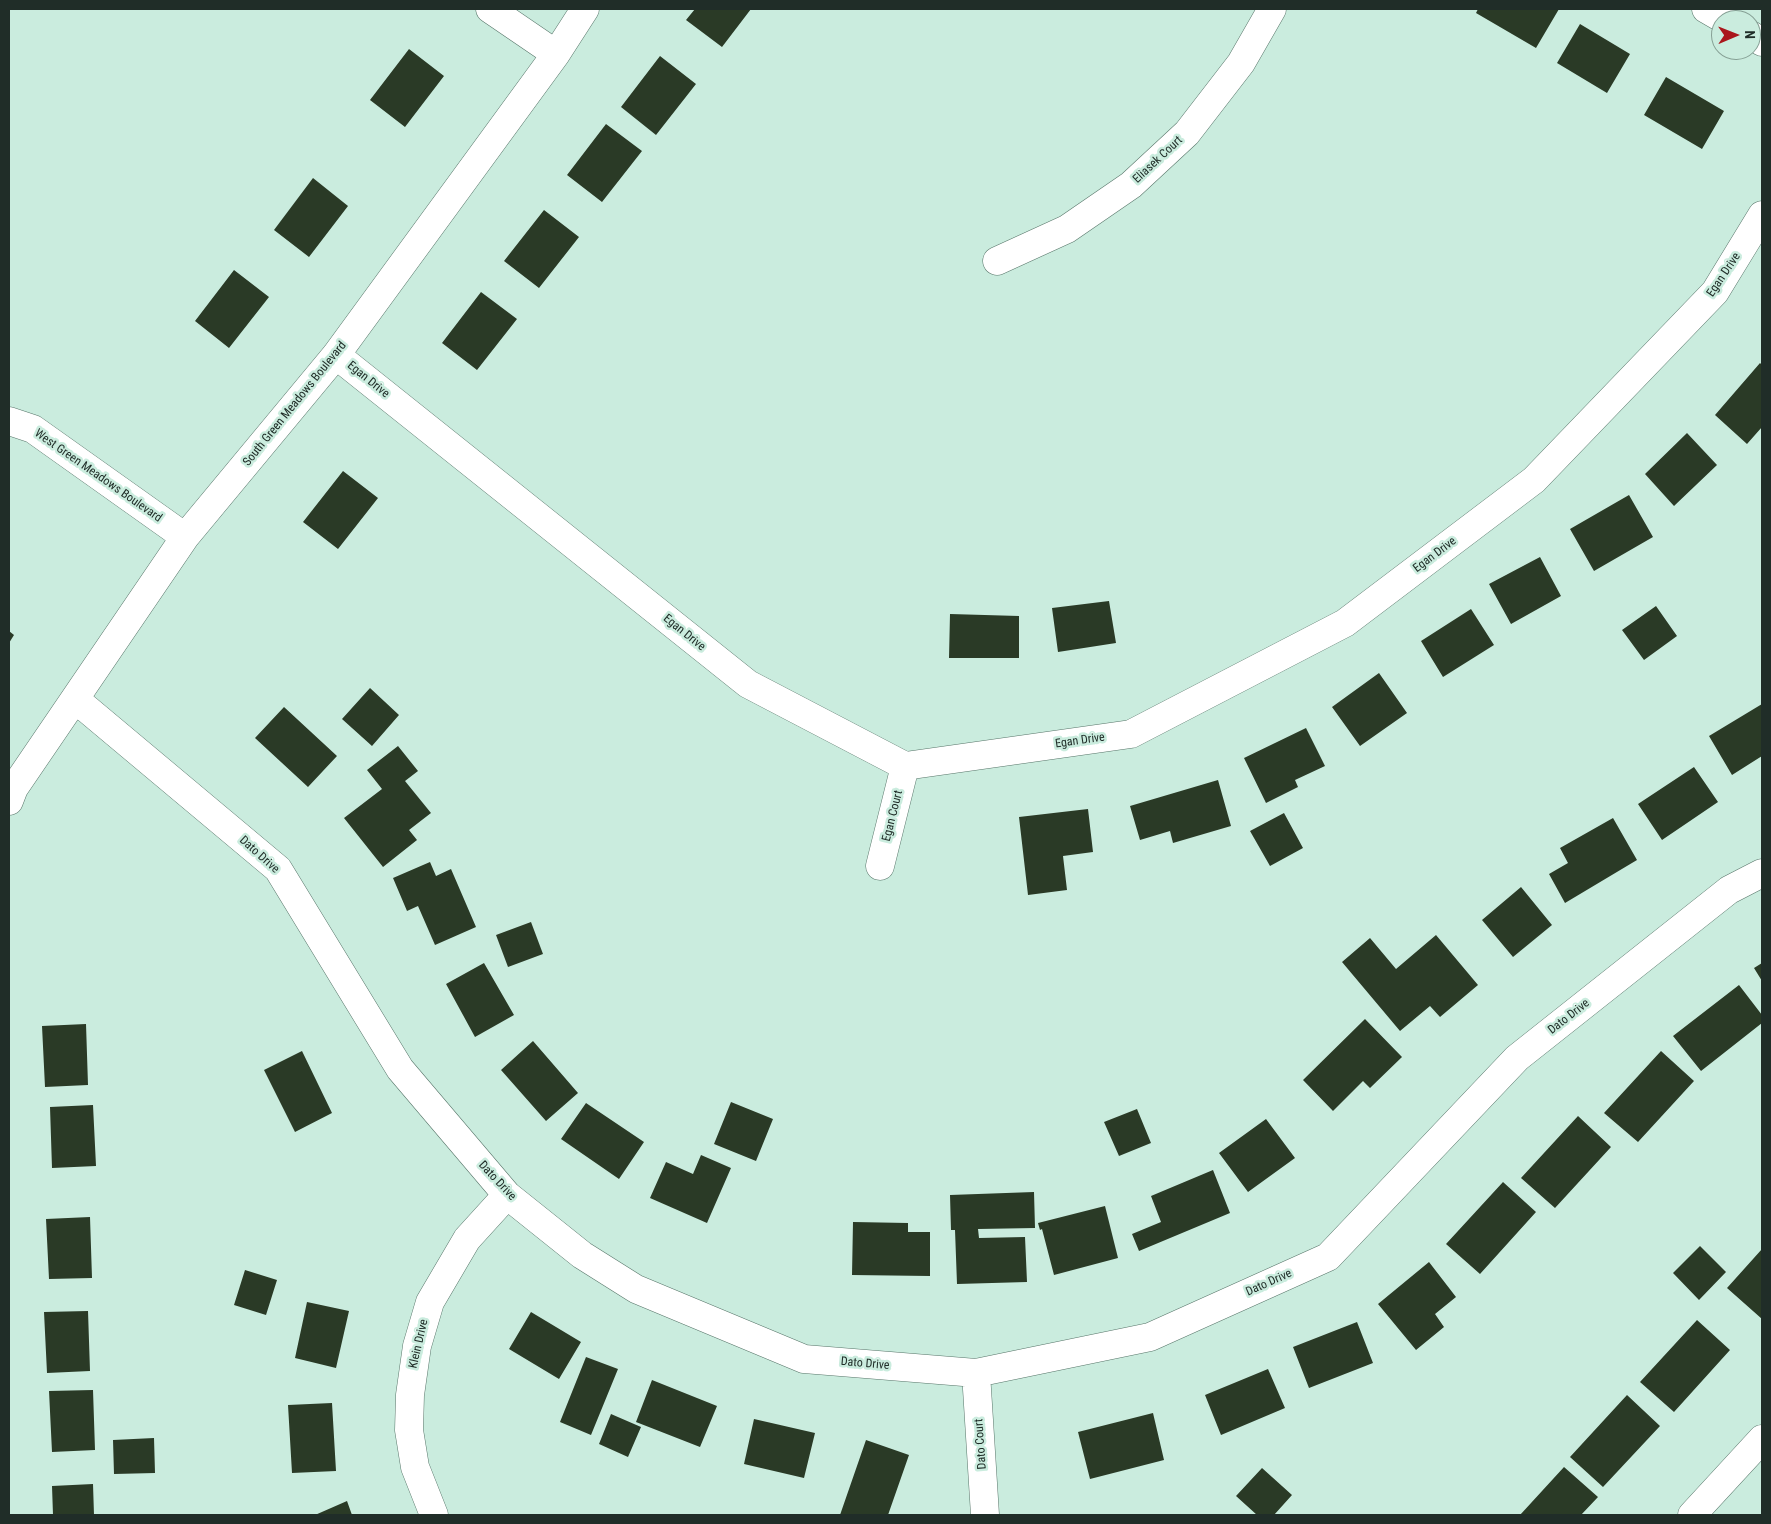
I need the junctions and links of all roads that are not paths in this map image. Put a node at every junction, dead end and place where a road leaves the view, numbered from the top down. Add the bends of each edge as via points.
1 (490, 9) edge
2 (585, 9) edge
3 (1272, 9) edge
4 (556, 54) junction
5 (1762, 216) edge
6 (997, 261) dead end
7 (336, 355) junction
8 (9, 421) edge
9 (185, 537) junction
10 (75, 699) junction
11 (905, 766) junction
12 (9, 801) edge
13 (880, 866) dead end
14 (1762, 873) edge
15 (508, 1195) junction
16 (976, 1373) junction
17 (1762, 1439) edge
18 (434, 1515) edge
19 (985, 1515) edge
20 (1692, 1515) edge

1 - 4 street
2 - 4 street, South Green Meadows Boulevard
3 - 6 street, Eliasek Court via 1241,63 1187,133 1131,185 1067,228
4 - 7 street, South Green Meadows Boulevard
5 - 11 street, Egan Drive via 1715,292 1534,480 1346,623 1131,734
7 - 9 street, South Green Meadows Boulevard
7 - 11 street, Egan Drive via 748,684
8 - 9 street, West Green Meadows Boulevard via 32,429
9 - 10 street, South Green Meadows Boulevard
10 - 12 street, South Green Meadows Boulevard via 14,788
10 - 15 street, Dato Drive via 278,869 400,1069
11 - 13 street, Egan Court
14 - 16 street, Dato Drive via 1729,890 1517,1058 1328,1257 1150,1337
15 - 16 street, Dato Drive via 582,1255 636,1289 804,1359
15 - 18 street, Klein Drive via 466,1239 430,1302 417,1346 409,1430 415,1467
16 - 19 street, Dato Court
17 - 20 street

